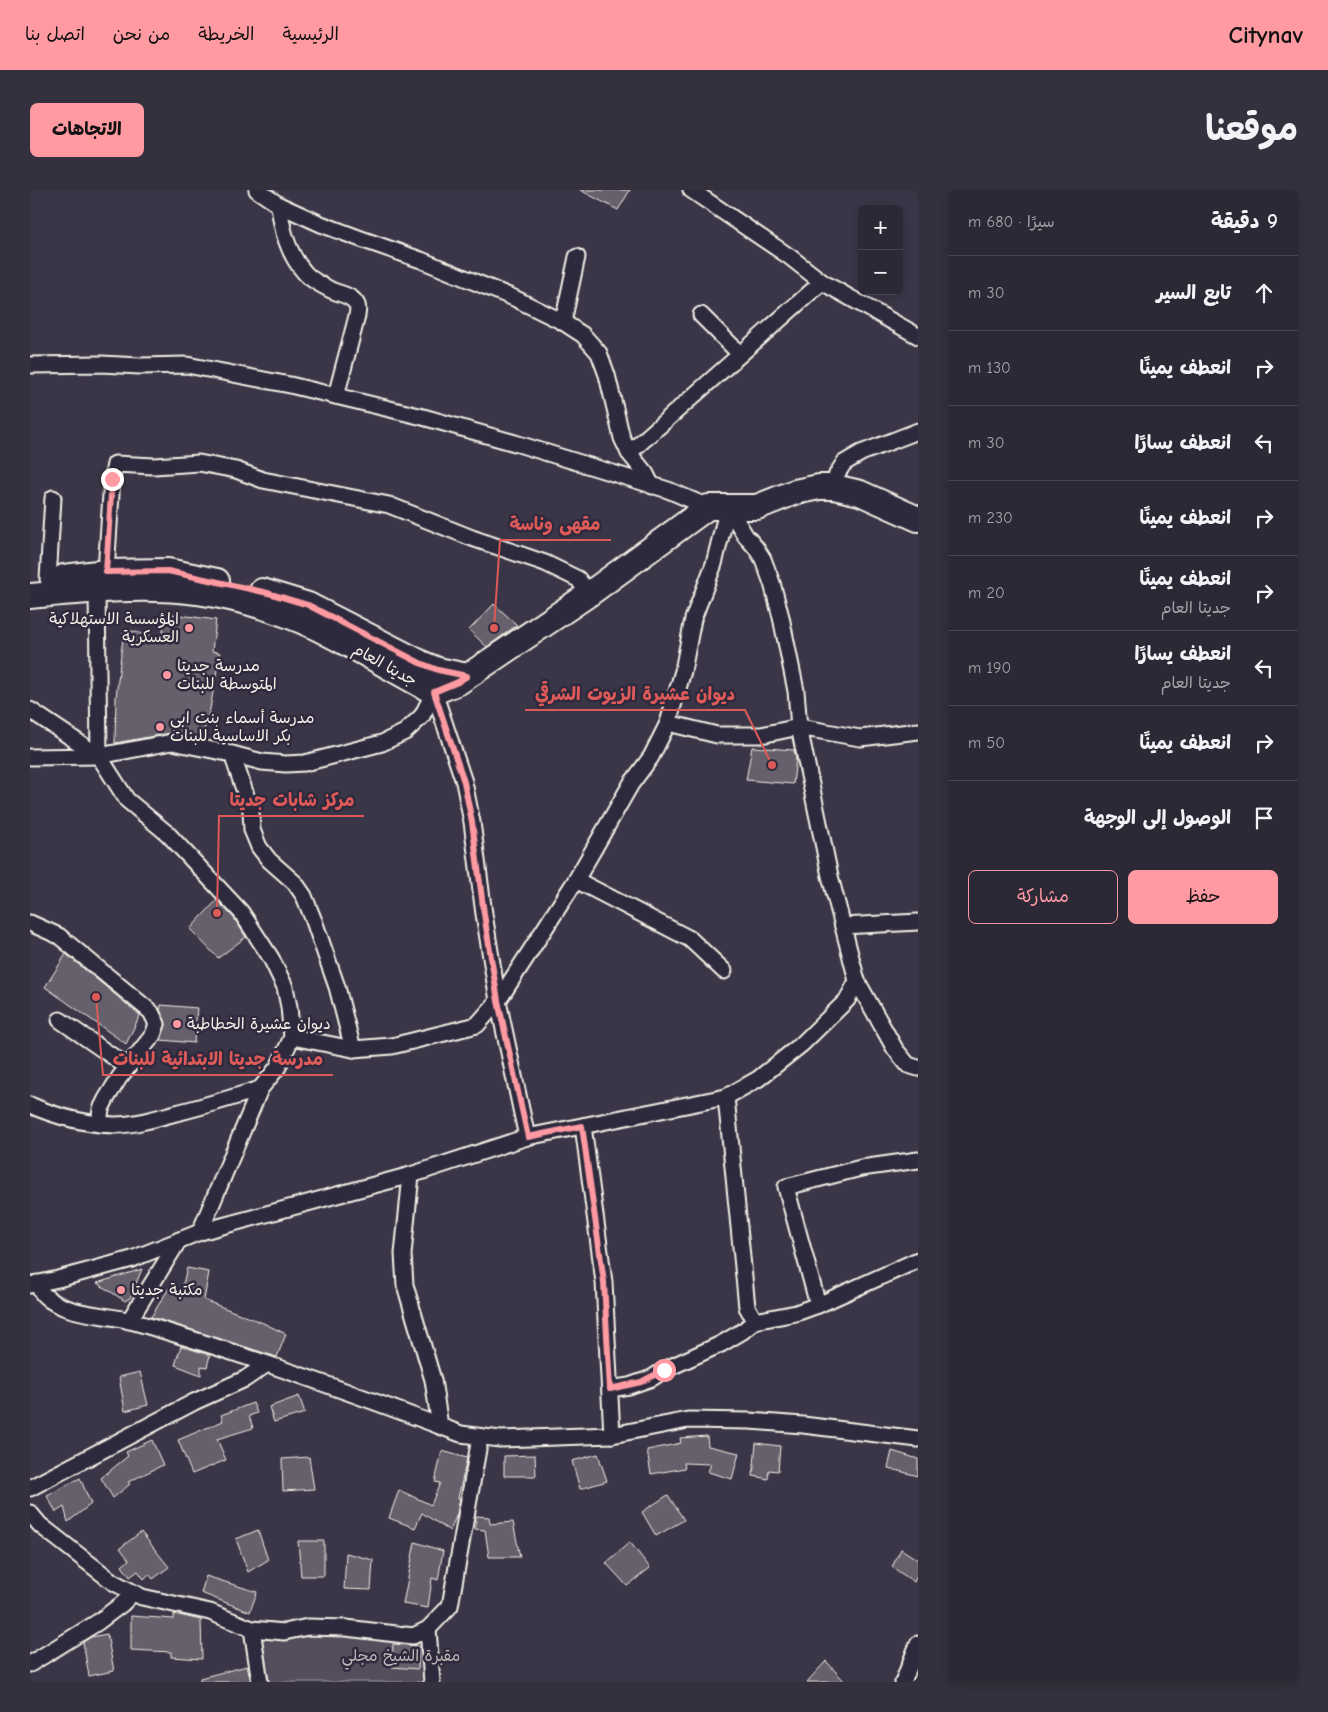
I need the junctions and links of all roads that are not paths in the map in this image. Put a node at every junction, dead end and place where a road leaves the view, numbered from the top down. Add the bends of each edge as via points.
1 (257, 190) edge
2 (691, 190) edge
3 (278, 205) junction
4 (577, 257) dead end
5 (822, 282) junction
6 (702, 315) dead end
7 (563, 322) junction
8 (918, 336) edge
9 (740, 354) junction
10 (30, 365) edge
11 (336, 396) junction
12 (918, 431) edge
13 (629, 453) junction
14 (652, 486) junction
15 (834, 487) junction
16 (53, 498) dead end
17 (718, 507) junction
18 (918, 519) edge
19 (39, 579) edge
20 (102, 581) junction
21 (589, 594) junction
22 (30, 596) edge
23 (467, 676) junction
24 (434, 692) junction
25 (30, 710) edge
26 (668, 723) junction
27 (798, 727) junction
28 (918, 732) edge
29 (232, 754) junction
30 (99, 756) junction
31 (30, 757) edge
32 (576, 880) junction
33 (918, 922) edge
34 (30, 923) edge
35 (842, 926) junction
36 (724, 970) dead end
37 (857, 981) junction
38 (498, 1001) junction
39 (60, 1020) dead end
40 (292, 1037) junction
41 (353, 1049) junction
42 (128, 1067) junction
43 (918, 1068) edge
44 (260, 1089) junction
45 (726, 1097) junction
46 (30, 1105) edge
47 (100, 1124) junction
48 (582, 1126) junction
49 (528, 1137) junction
50 (918, 1160) edge
51 (411, 1175) junction
52 (200, 1232) junction
53 (179, 1240) junction
54 (918, 1260) edge
55 (33, 1284) edge
56 (818, 1306) junction
57 (129, 1321) junction
58 (755, 1321) junction
59 (267, 1364) junction
60 (610, 1389) junction
61 (440, 1426) junction
62 (612, 1435) junction
63 (480, 1438) junction
64 (918, 1439) edge
65 (30, 1488) edge
66 (30, 1513) edge
67 (133, 1593) junction
68 (252, 1629) junction
69 (428, 1629) junction
70 (918, 1644) edge
71 (30, 1664) edge
72 (260, 1682) edge
73 (432, 1682) edge
74 (903, 1682) edge

1 - 3 street
2 - 5 street
3 - 7 street via 488,287
3 - 11 street via 282,228 293,256 306,275 351,298 358,309
4 - 7 street
5 - 8 street
5 - 9 street
6 - 9 street
7 - 13 street via 584,335 599,353
9 - 13 street
10 - 11 street via 186,365
11 - 14 street via 516,443
12 - 15 street via 844,463
13 - 14 street
14 - 17 street
15 - 17 main road via 795,492 757,507
15 - 18 main road via 860,493
16 - 19 street
17 - 21 main road
17 - 26 street via 714,564 693,618 683,671
17 - 27 street via 756,548 772,582 796,691
19 - 20 main road, جديتا العام
20 - 21 street via 115,464 199,463 236,470 263,480 389,505 545,563 578,579
20 - 22 main road, جديتا العام
20 - 23 main road, جديتا العام via 168,571 268,593 308,605 420,663
20 - 24 main road, جديتا العام via 196,592 276,612 316,628
20 - 30 street
21 - 23 main road
23 - 24 main road, جديتا العام
24 - 29 street via 422,716 405,732 382,743 286,764
24 - 38 street via 464,782
25 - 30 street
26 - 27 street via 717,735 761,735
26 - 32 street via 651,757 631,784
27 - 28 street via 860,738
27 - 35 street
29 - 30 street via 172,742
29 - 41 street via 251,810 252,830 259,847 295,883 311,913 337,987
30 - 31 street
30 - 40 street via 127,800 194,860 254,930 285,987
32 - 36 street via 690,938
32 - 38 street
33 - 35 street
34 - 42 street via 59,936 154,1016 157,1024 153,1035
35 - 37 street
37 - 43 street via 895,1049 908,1065
37 - 45 street via 847,1000 802,1044 758,1079
38 - 41 street via 476,1025 392,1046
38 - 49 street
39 - 42 street
40 - 41 street
40 - 44 street via 278,1067
42 - 47 street via 101,1109
44 - 47 street via 153,1119 117,1125
44 - 52 street
45 - 48 street
45 - 58 street via 747,1307
46 - 47 street via 53,1115
48 - 49 street
48 - 60 street via 604,1282
49 - 51 street
50 - 56 street via 861,1168 786,1187
51 - 52 street
51 - 61 street via 403,1254 405,1285 433,1380
52 - 53 street
53 - 55 street via 132,1259
53 - 57 street
54 - 56 street
55 - 57 street via 61,1305
56 - 58 street
57 - 59 street
58 - 60 street via 721,1344 652,1378
59 - 61 street
59 - 65 street via 245,1379 194,1402
60 - 62 street
61 - 63 street
62 - 63 street
62 - 64 street via 688,1420 803,1425
63 - 69 street via 450,1606
66 - 67 street via 40,1525 112,1582
67 - 68 street via 210,1612
67 - 71 street via 98,1622
68 - 69 street via 284,1632 308,1627 346,1628 413,1636
68 - 72 street
69 - 73 street
70 - 74 street

